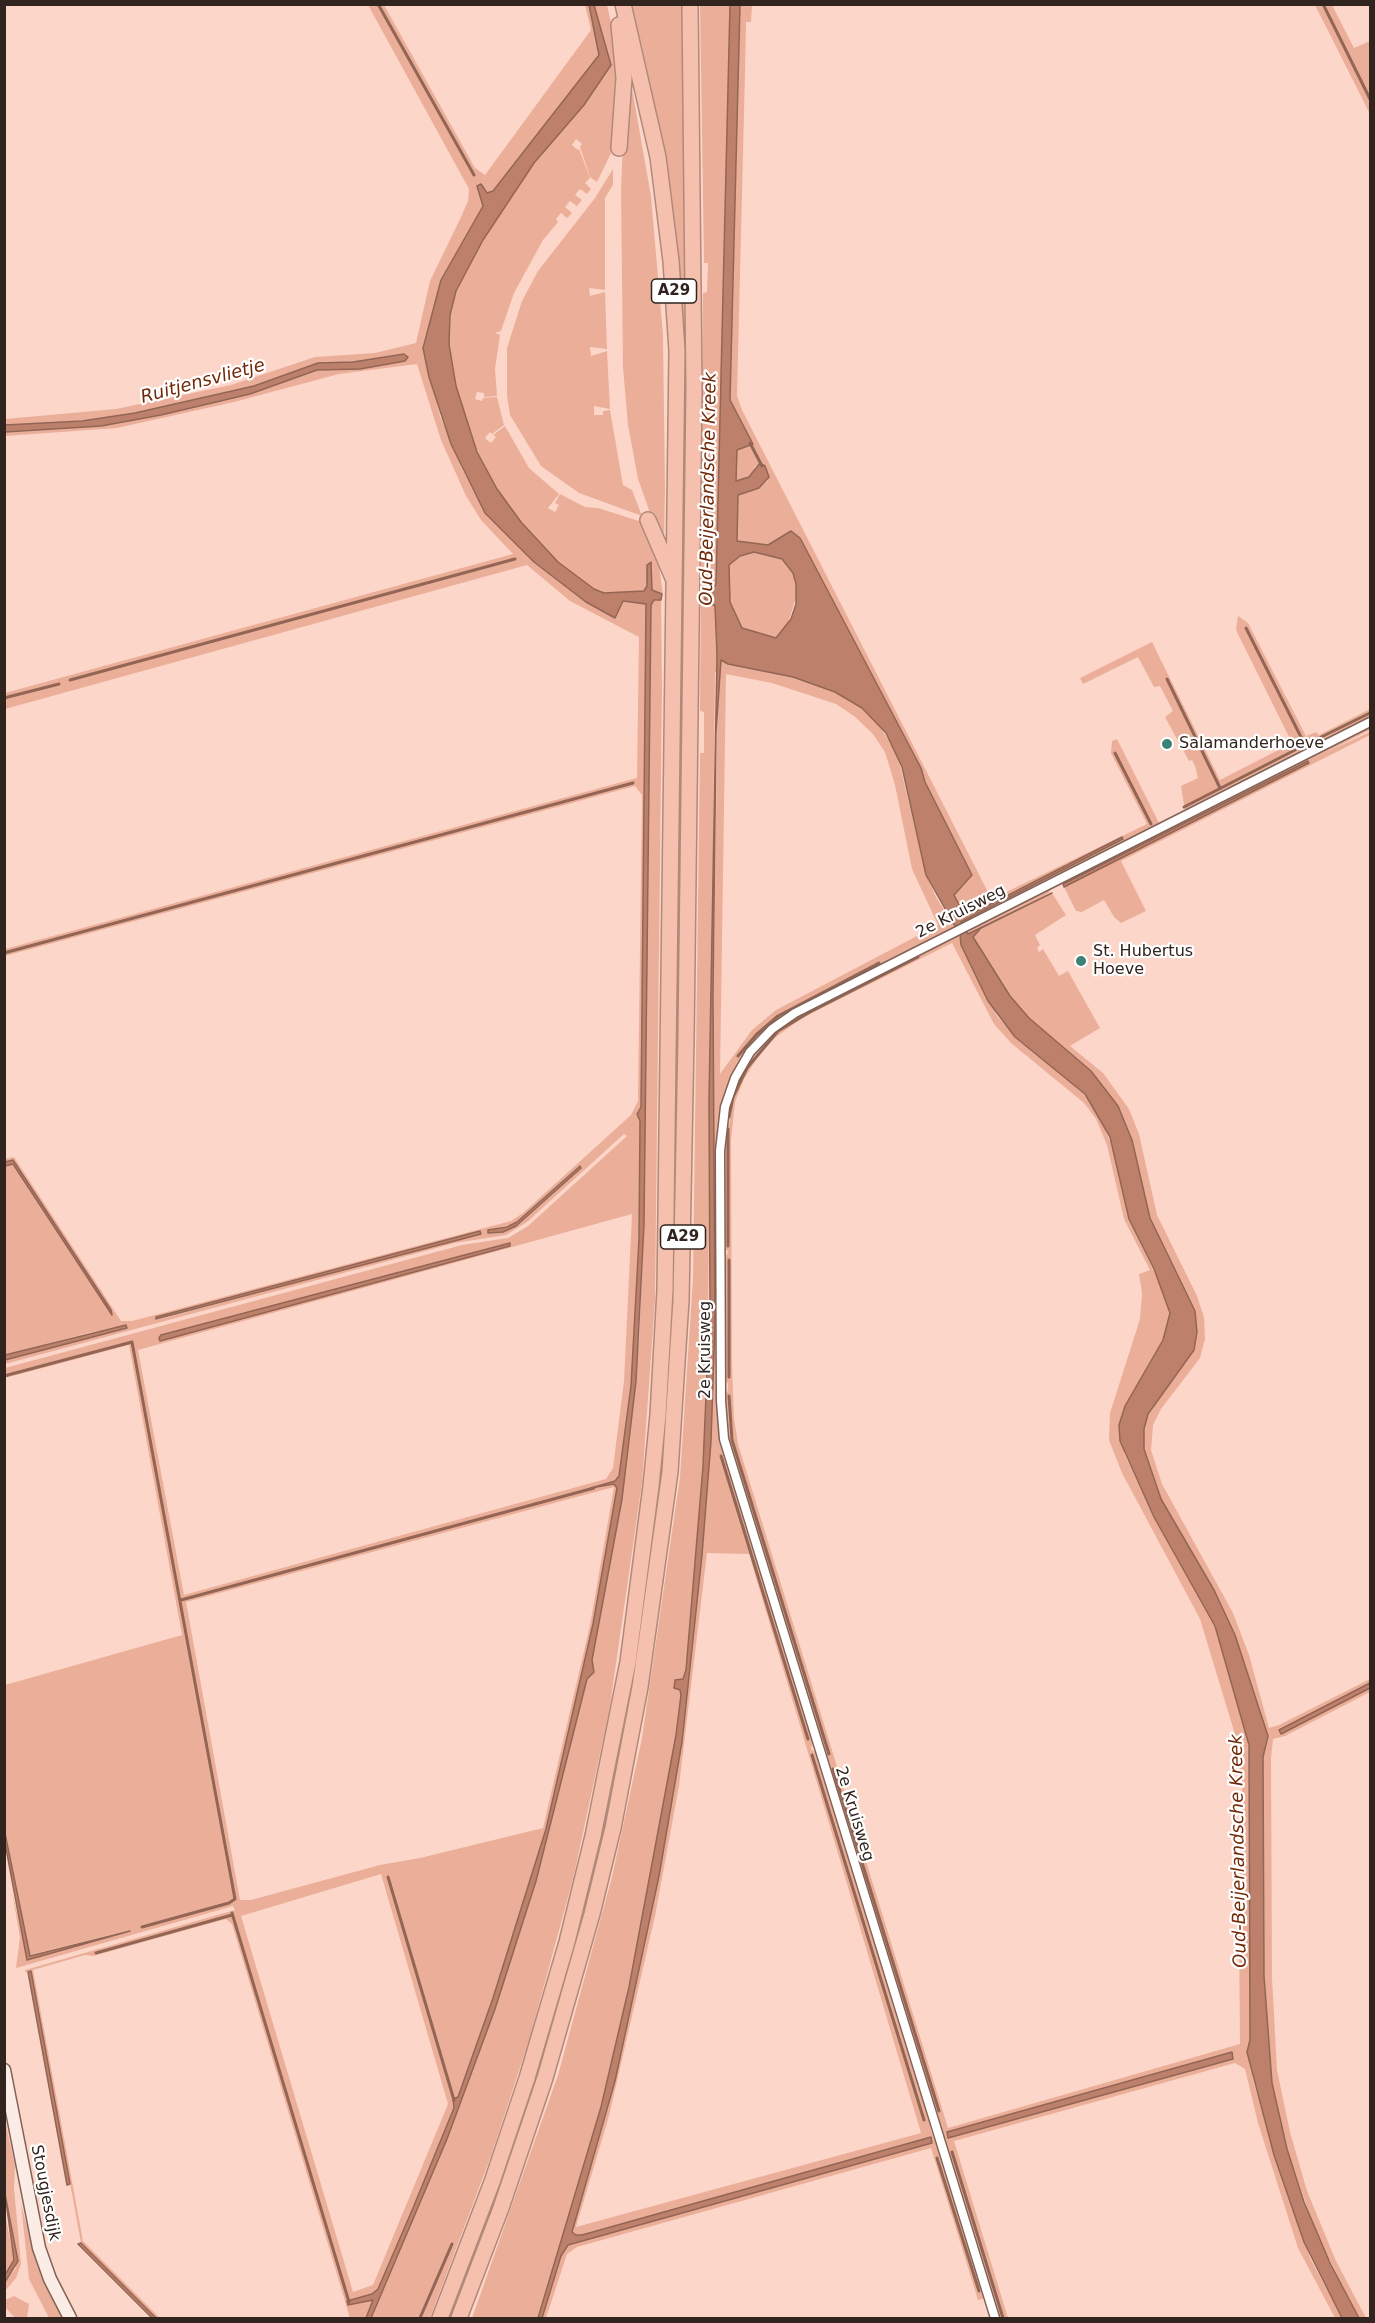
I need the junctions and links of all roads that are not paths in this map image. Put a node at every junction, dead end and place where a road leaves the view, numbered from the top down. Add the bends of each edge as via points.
1 (614, 4) edge
2 (623, 4) edge
3 (690, 4) edge
4 (619, 148) dead end
5 (648, 520) dead end
6 (675, 583) junction
7 (1371, 722) edge
8 (4, 2070) edge
9 (70, 2319) edge
10 (440, 2319) edge
11 (459, 2319) edge
12 (995, 2319) edge

1 - 4 highway via 624,57
2 - 6 highway, A29 via 651,122 670,253 677,375
3 - 11 highway, A29 via 693,509 682,1262 671,1460 640,1687 592,1914 542,2089
5 - 6 highway, A29
6 - 10 highway, A29 via 665,1290 658,1415 640,1575 608,1766 567,1942 507,2139
7 - 12 street, 2e Kruisweg via 782,1021 752,1049 724,1107 720,1132 721,1409 728,1455
8 - 9 street, Stougjesdijk via 39,2248

